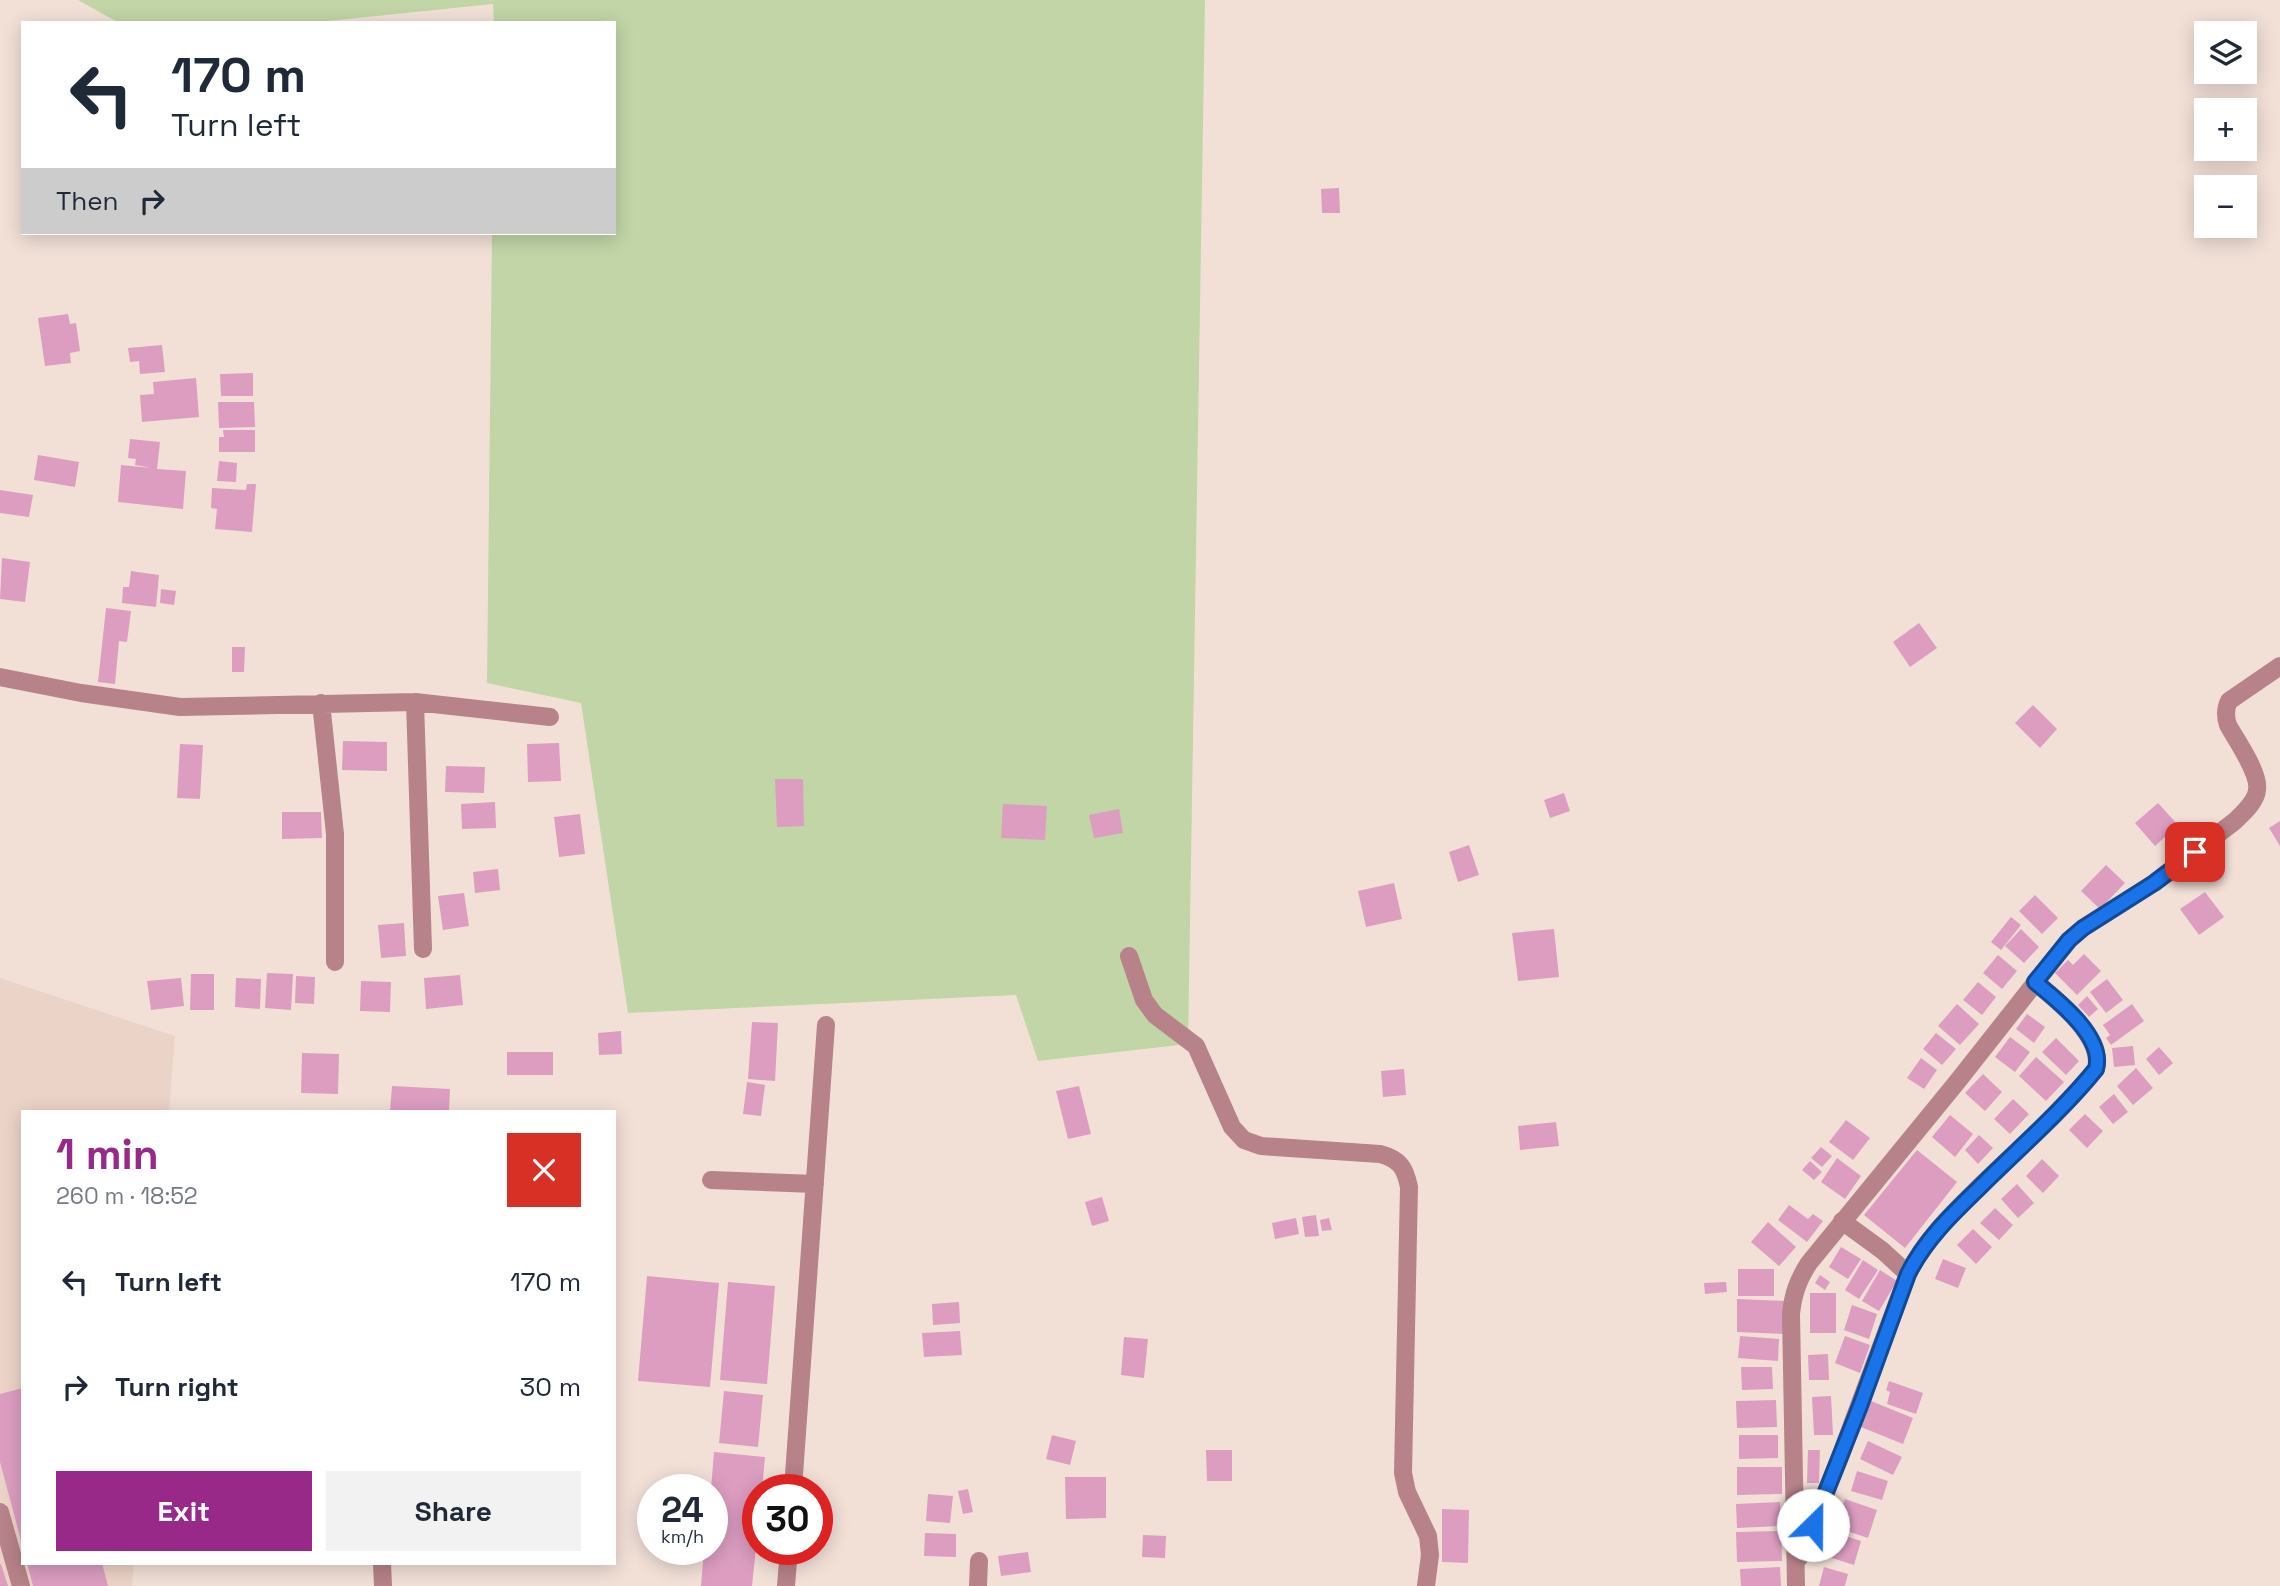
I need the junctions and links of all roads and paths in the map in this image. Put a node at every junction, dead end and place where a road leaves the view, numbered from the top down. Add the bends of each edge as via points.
1 (2280, 666) edge
2 (0, 677) edge
3 (415, 702) junction
4 (321, 703) junction
5 (551, 717) dead end
6 (423, 949) dead end
7 (1129, 956) dead end
8 (335, 962) dead end
9 (2035, 982) junction
10 (826, 1025) dead end
11 (711, 1180) dead end
12 (815, 1184) junction
13 (1842, 1221) junction
14 (1908, 1274) junction
15 (794, 1474) edge
16 (0, 1512) edge
17 (979, 1561) dead end
18 (1796, 1564) junction
19 (382, 1565) edge
20 (788, 1565) edge
21 (22, 1586) edge
22 (383, 1586) edge
23 (786, 1586) edge
24 (978, 1586) edge
25 (1426, 1586) edge
26 (1796, 1586) edge

1 - 9 street via 2226,707 2228,725 2257,780 2246,810 2154,883 2083,928
2 - 4 street via 180,707
3 - 4 street
3 - 5 street
3 - 6 street
4 - 8 street via 334,834
7 - 25 street via 1144,1000 1155,1015 1196,1046 1232,1127 1244,1140 1261,1146 1380,1154 1401,1164 1409,1187 1403,1473 1427,1536
9 - 13 street
9 - 14 street via 2079,1023 2096,1052 2096,1069 1930,1238
10 - 12 street
11 - 12 street
12 - 15 street
13 - 14 street
13 - 18 street via 1798,1279 1793,1294
14 - 18 street
16 - 21 street
17 - 24 street
18 - 26 street
19 - 22 street
20 - 23 street

